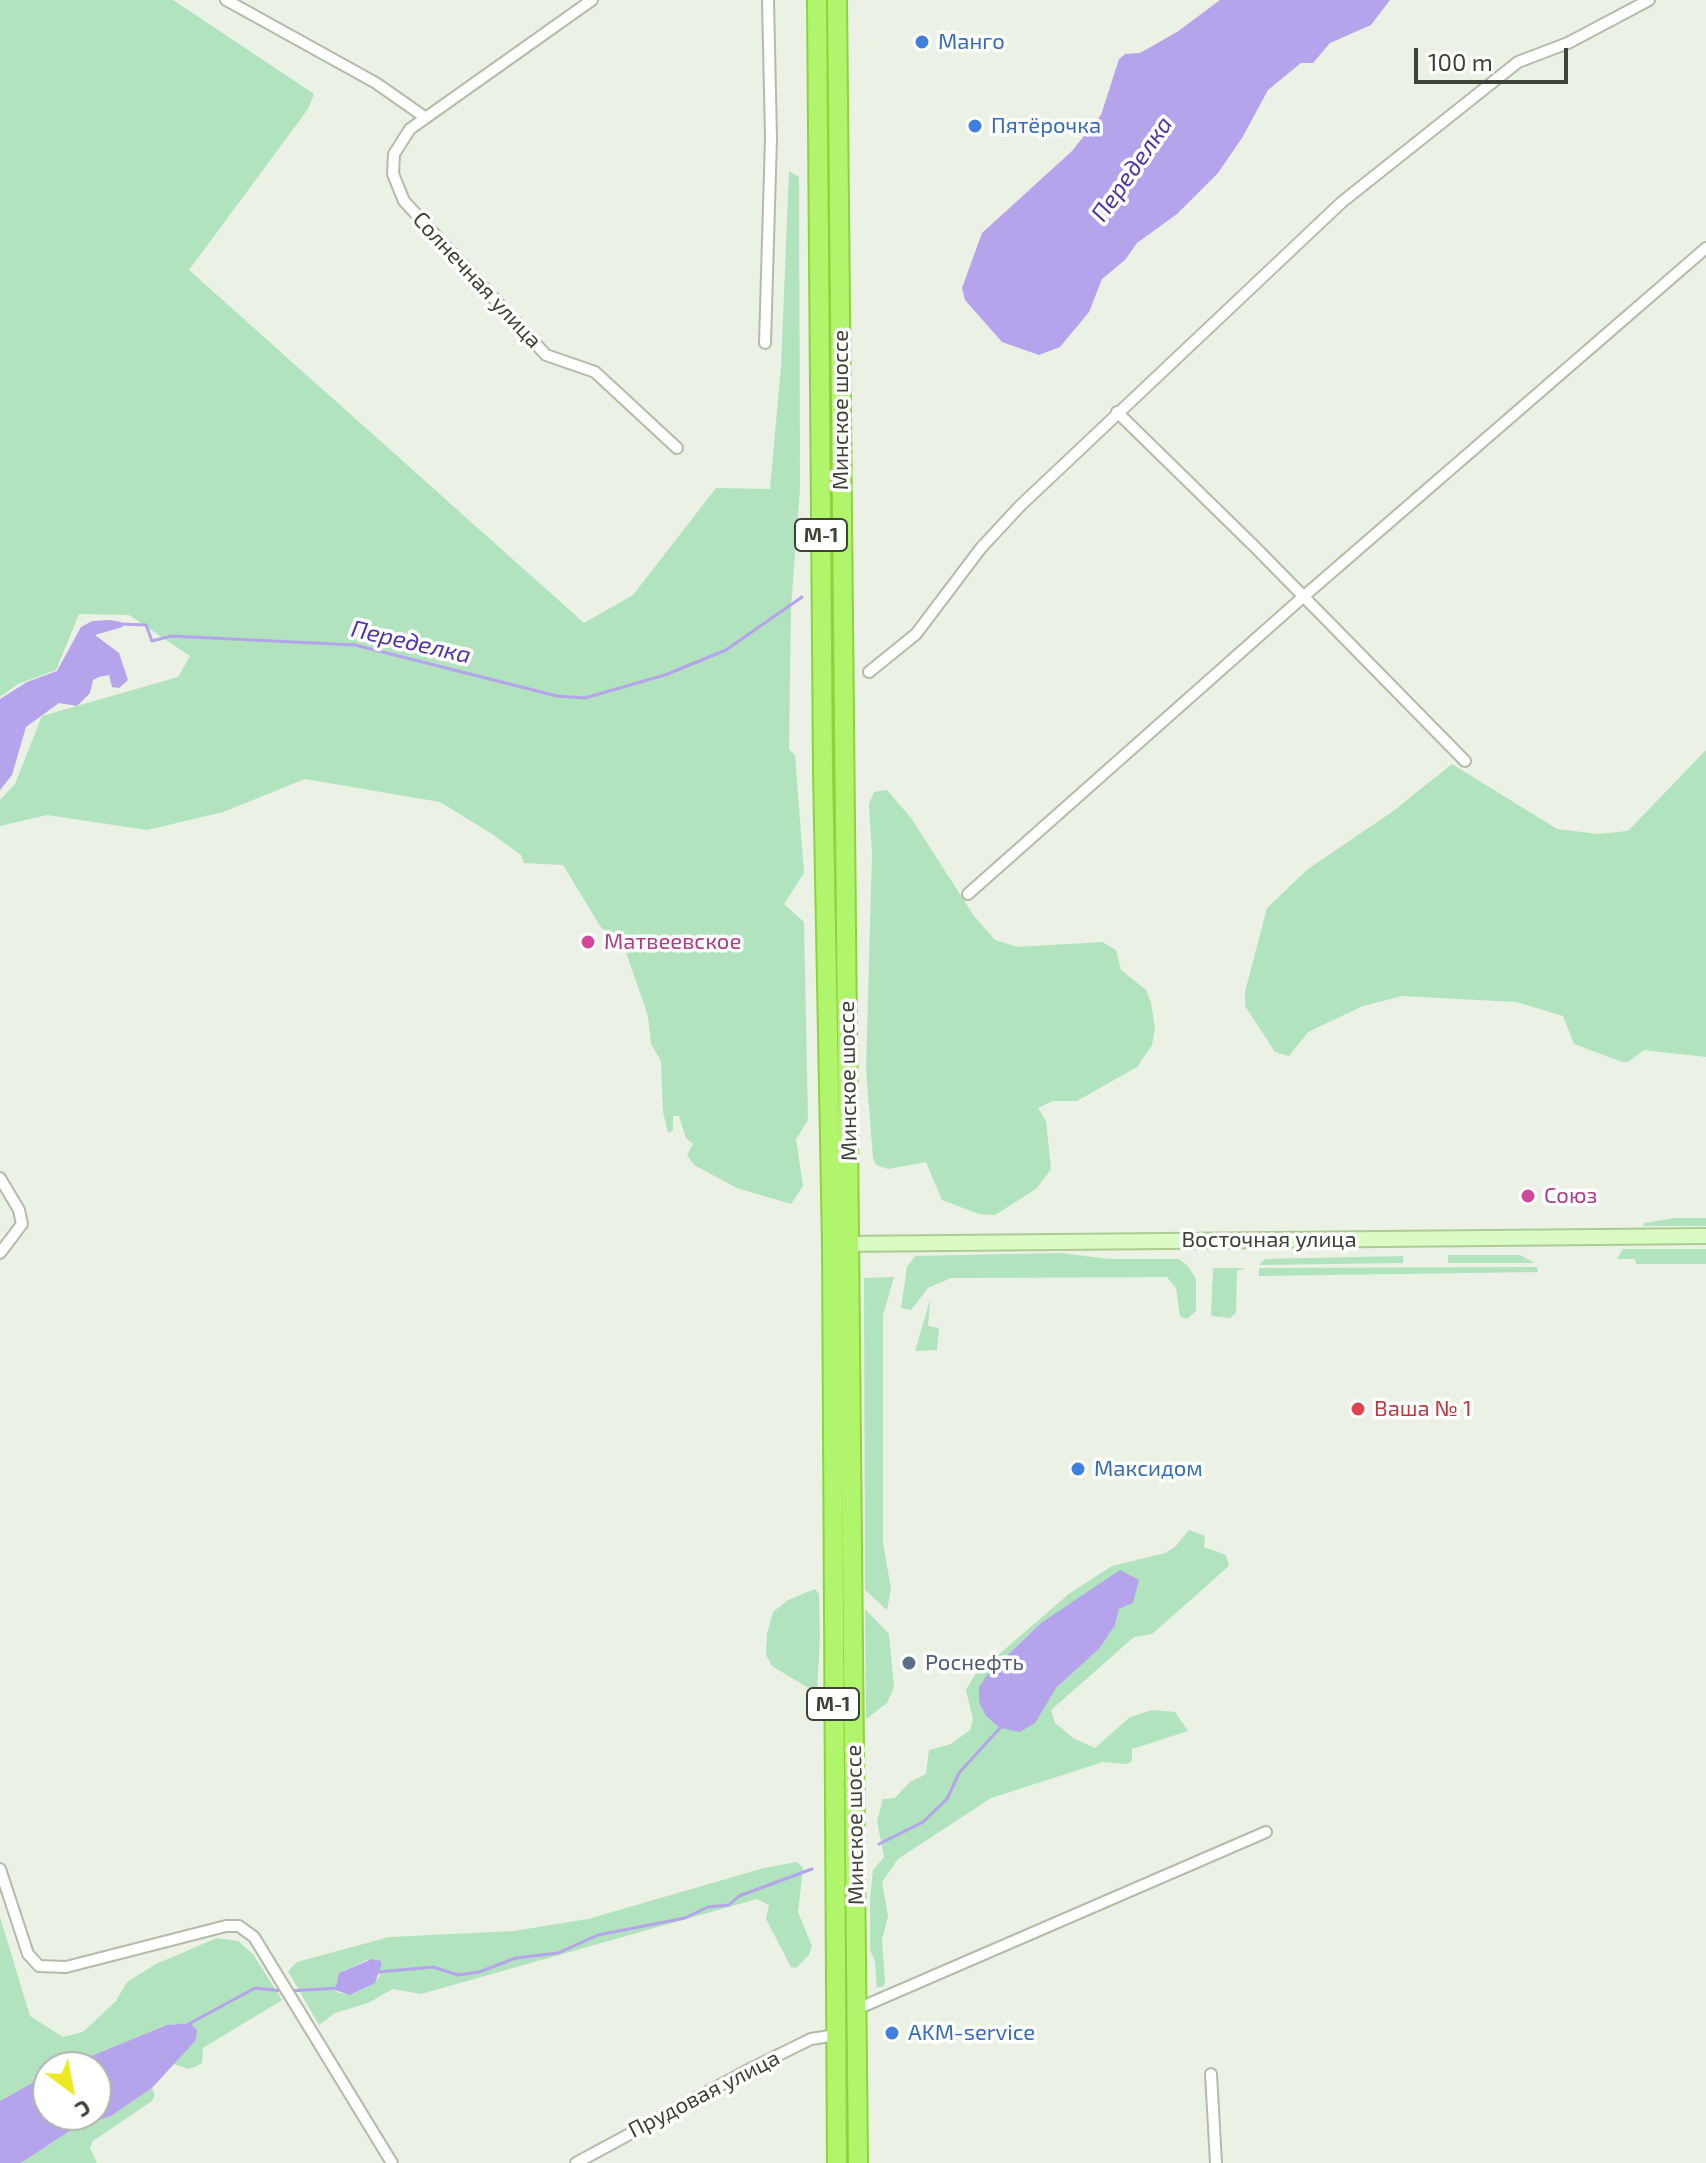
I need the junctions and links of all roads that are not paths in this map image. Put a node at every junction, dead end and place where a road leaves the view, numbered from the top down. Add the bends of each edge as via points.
1 (226, 0) edge
2 (592, 0) edge
3 (768, 0) edge
4 (817, 0) edge
5 (837, 0) edge
6 (1649, 0) edge
7 (426, 118) junction
8 (1706, 248) edge
9 (765, 343) dead end
10 (1117, 412) junction
11 (677, 448) dead end
12 (1303, 597) junction
13 (869, 672) dead end
14 (1465, 761) dead end
15 (968, 894) dead end
16 (838, 1070) junction
17 (0, 1178) edge
18 (1706, 1236) edge
19 (841, 1244) junction
20 (0, 1253) edge
21 (1266, 1832) dead end
22 (0, 1869) edge
23 (857, 2009) junction
24 (836, 2035) junction
25 (1211, 2074) dead end
26 (392, 2163) edge
27 (576, 2163) edge
28 (837, 2163) edge
29 (858, 2163) edge
30 (1216, 2163) edge

1 - 7 street via 376,83
2 - 7 street, Солнечная улица
3 - 9 street via 771,138
4 - 16 highway, Минское шоссе / М-1
5 - 16 highway, Минское шоссе / М-1
6 - 10 street via 1568,43 1518,62 1473,95 1342,202
7 - 11 street, Солнечная улица via 410,129 394,154 393,174 404,201 546,355 595,372
8 - 12 street
10 - 12 street
10 - 13 street via 1001,525 916,634
12 - 14 street
12 - 15 street
16 - 19 highway, Минское шоссе / М-1
17 - 20 street via 22,1224
18 - 19 street, Восточная улица
19 - 23 highway, Минское шоссе / М-1
19 - 24 highway, Минское шоссе / М-1
21 - 23 street
22 - 26 street via 28,1954 39,1966 66,1967 239,1926 270,1959
23 - 29 highway, Минское шоссе / М-1
24 - 27 street, Прудовая улица via 811,2039 752,2068
24 - 28 highway, Минское шоссе / М-1
25 - 30 street

